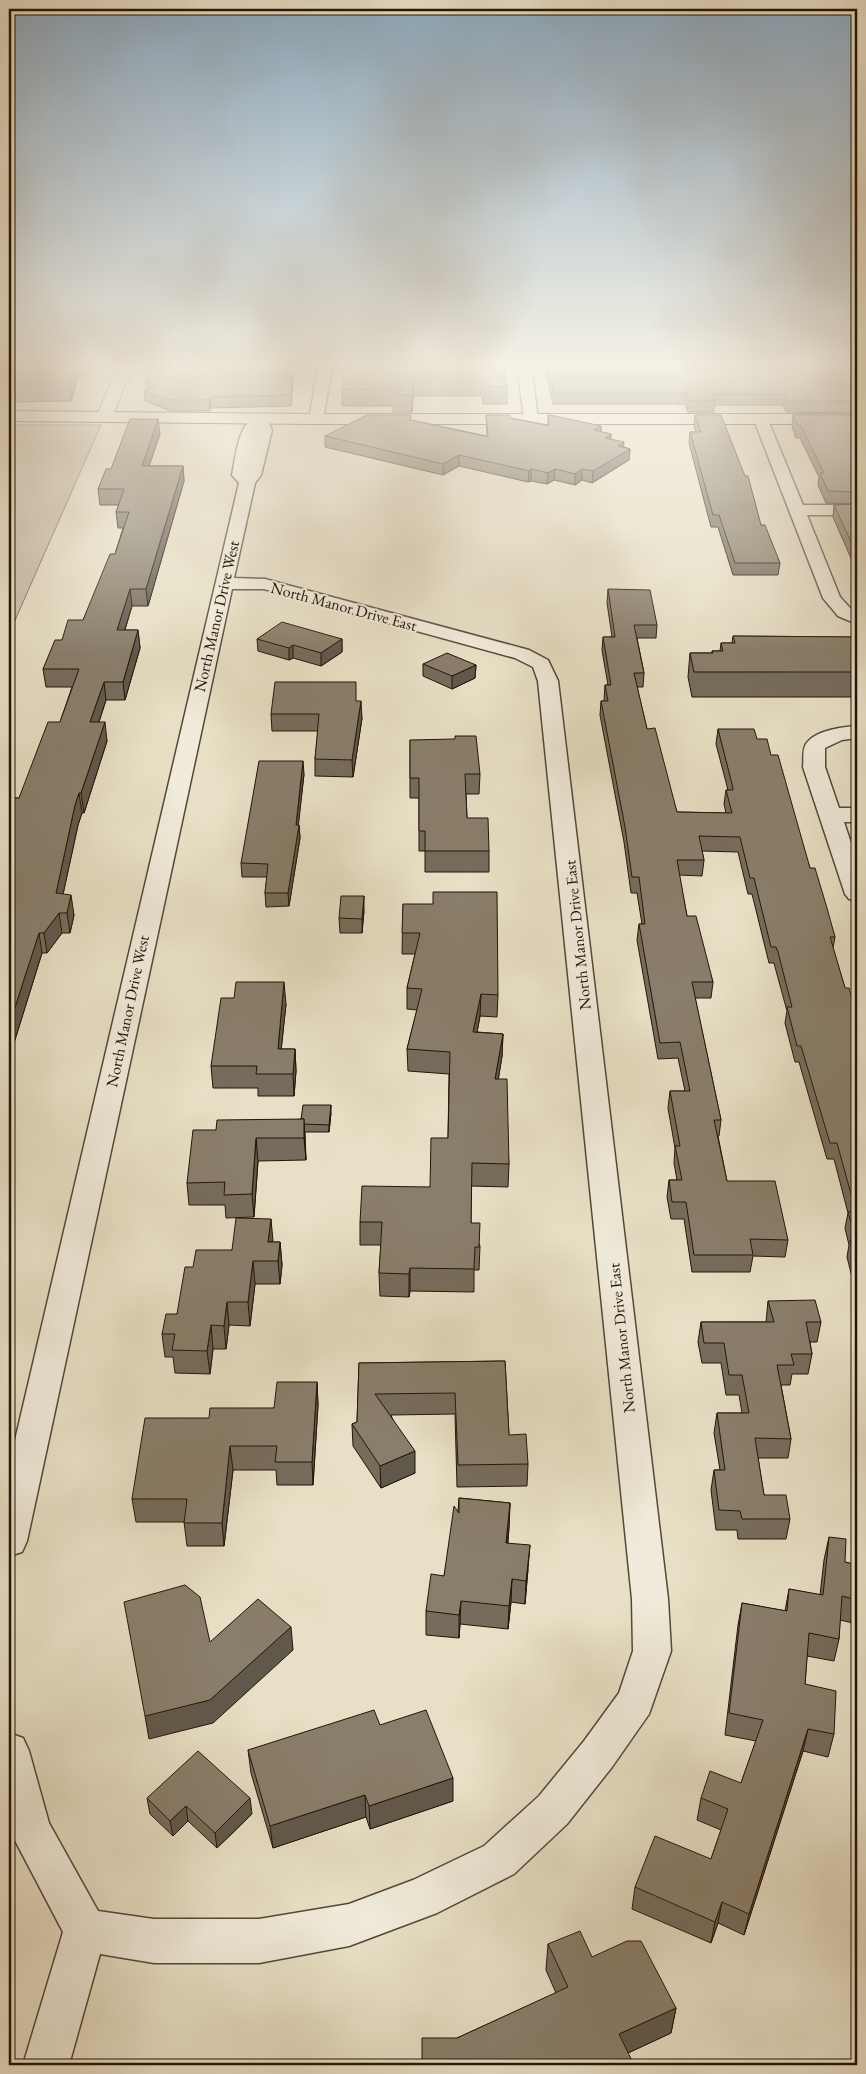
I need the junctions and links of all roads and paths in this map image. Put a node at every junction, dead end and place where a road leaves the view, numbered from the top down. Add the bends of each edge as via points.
1 (253, 460) edge
2 (776, 460) edge
3 (796, 510) junction
4 (857, 510) edge
5 (224, 583) junction
6 (857, 619) edge
7 (857, 732) edge
8 (831, 815) junction
9 (857, 815) edge
10 (857, 894) edge
11 (9, 1540) edge
12 (9, 1751) edge
13 (85, 1930) junction
14 (46, 2065) edge

1 - 5 street, North Manor Drive West via 253,475 246,482
2 - 3 street
3 - 4 street
3 - 6 street via 832,598 844,612
5 - 11 street, North Manor Drive West
5 - 13 street, North Manor Drive East via 265,584 522,654 541,664 548,681 650,1599 652,1651 635,1702 553,1810 499,1860 422,1898 348,1926 259,1941 154,1941
7 - 8 street via 824,740 815,746 814,767
8 - 9 street
8 - 10 street
12 - 13 street via 30,1829
13 - 14 street

